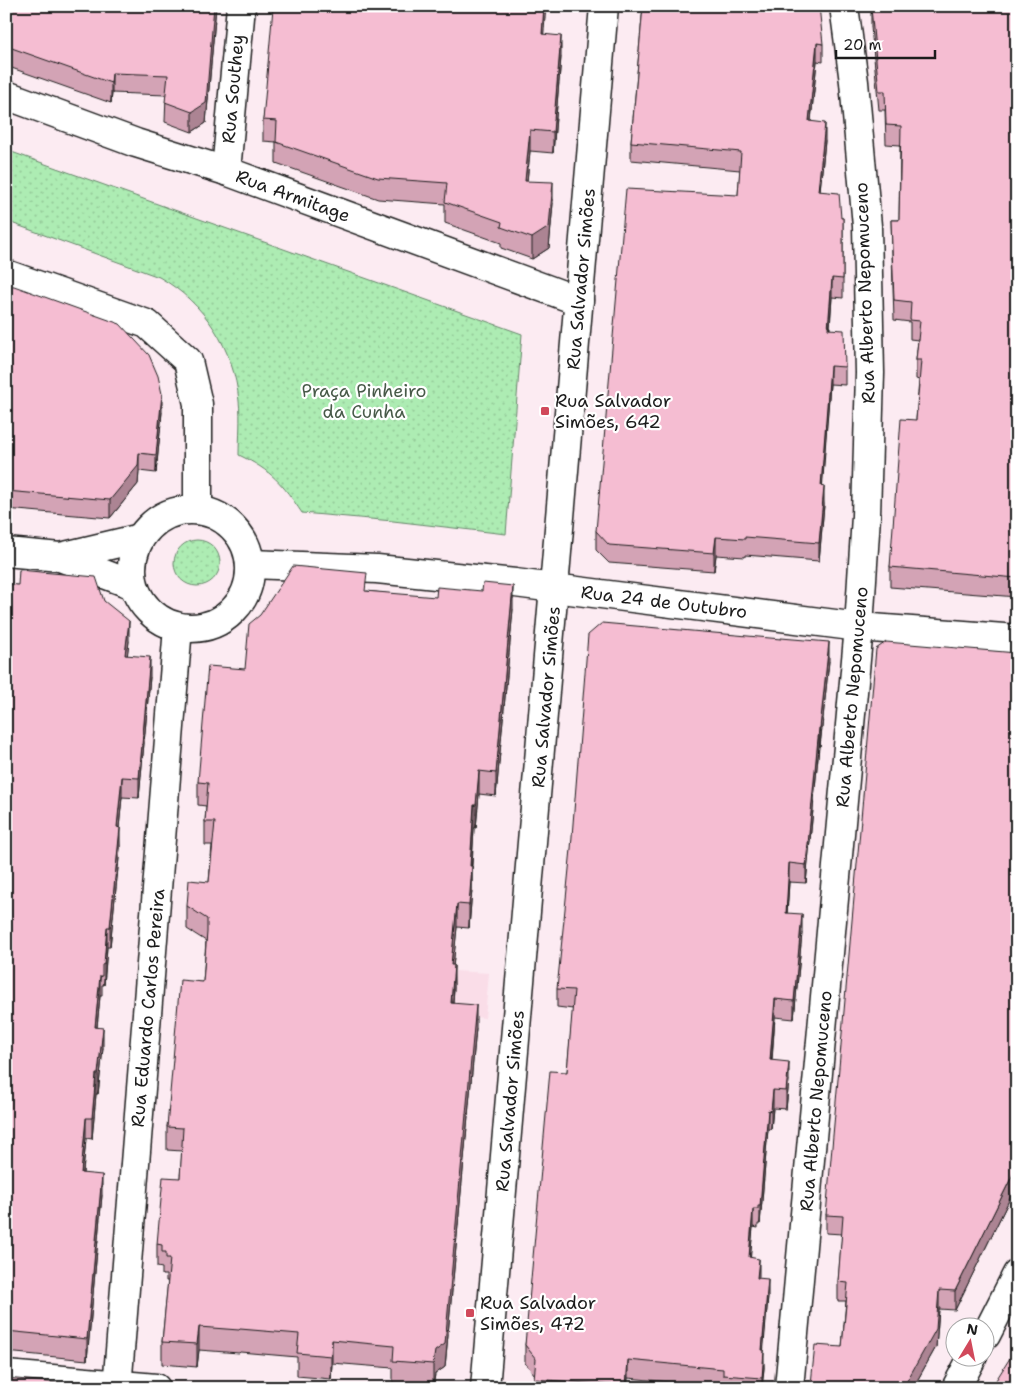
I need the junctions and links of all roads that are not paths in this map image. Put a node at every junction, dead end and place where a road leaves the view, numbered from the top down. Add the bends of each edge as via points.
1 (241, 6) edge
2 (604, 6) edge
3 (844, 6) edge
4 (6, 95) edge
5 (226, 171) junction
6 (6, 274) edge
7 (579, 301) junction
8 (198, 510) junction
9 (140, 538) junction
10 (6, 552) edge
11 (60, 557) junction
12 (251, 564) junction
13 (133, 585) junction
14 (555, 588) junction
15 (859, 627) junction
16 (178, 628) junction
17 (1017, 639) edge
18 (1017, 1274) edge
19 (996, 1316) edge
20 (968, 1366) edge
21 (6, 1375) edge
22 (117, 1386) edge
23 (156, 1388) edge
24 (485, 1388) edge
25 (790, 1388) edge
26 (956, 1388) edge

1 - 5 street, Rua Southey
2 - 7 street, Rua Salvador Simões
3 - 15 street, Rua Alberto Nepomuceno via 867,226 870,373
4 - 5 street, Rua Armitage via 136,143
5 - 7 street, Rua Armitage
6 - 8 street via 147,324 188,362 198,404
7 - 14 street, Rua Salvador Simões
8 - 9 street via 175,512 155,521
8 - 12 street via 217,516 234,527 245,544
9 - 11 street
9 - 13 street via 132,561
10 - 11 street
11 - 13 street
12 - 14 street, Rua 24 de Outubro via 377,569
12 - 16 street via 247,592 231,614 206,627
13 - 16 street via 142,604 158,620
14 - 15 street, Rua 24 de Outubro
14 - 24 street, Rua Salvador Simões
15 - 17 street, Rua 24 de Outubro
15 - 25 street, Rua Alberto Nepomuceno
16 - 22 street, Rua Eduardo Carlos Pereira
18 - 19 street
20 - 26 street
21 - 22 street
22 - 23 street

